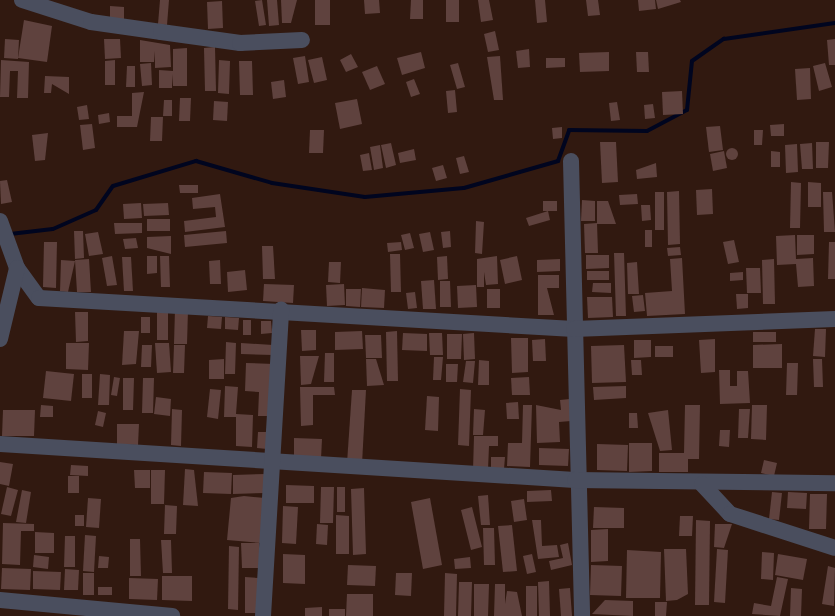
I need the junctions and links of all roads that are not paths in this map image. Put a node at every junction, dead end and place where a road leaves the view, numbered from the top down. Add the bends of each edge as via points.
1 (22, 0) edge
2 (302, 40) dead end
3 (571, 161) dead end
4 (0, 221) edge
5 (17, 268) junction
6 (281, 310) junction
7 (835, 319) edge
8 (574, 329) junction
9 (0, 339) edge
10 (0, 444) edge
11 (277, 462) junction
12 (575, 480) junction
13 (835, 483) edge
14 (702, 484) junction
15 (835, 548) edge
16 (0, 600) edge
17 (172, 616) edge
18 (263, 616) edge
19 (582, 616) edge

1 - 2 street via 147,30 240,43
3 - 8 street
4 - 5 street
5 - 6 street via 39,298
5 - 9 street
6 - 8 street
6 - 11 street
7 - 8 street
8 - 12 street
10 - 11 street
11 - 12 street
11 - 18 street
12 - 14 street
12 - 19 street
13 - 14 street
14 - 15 street via 730,514
16 - 17 street

